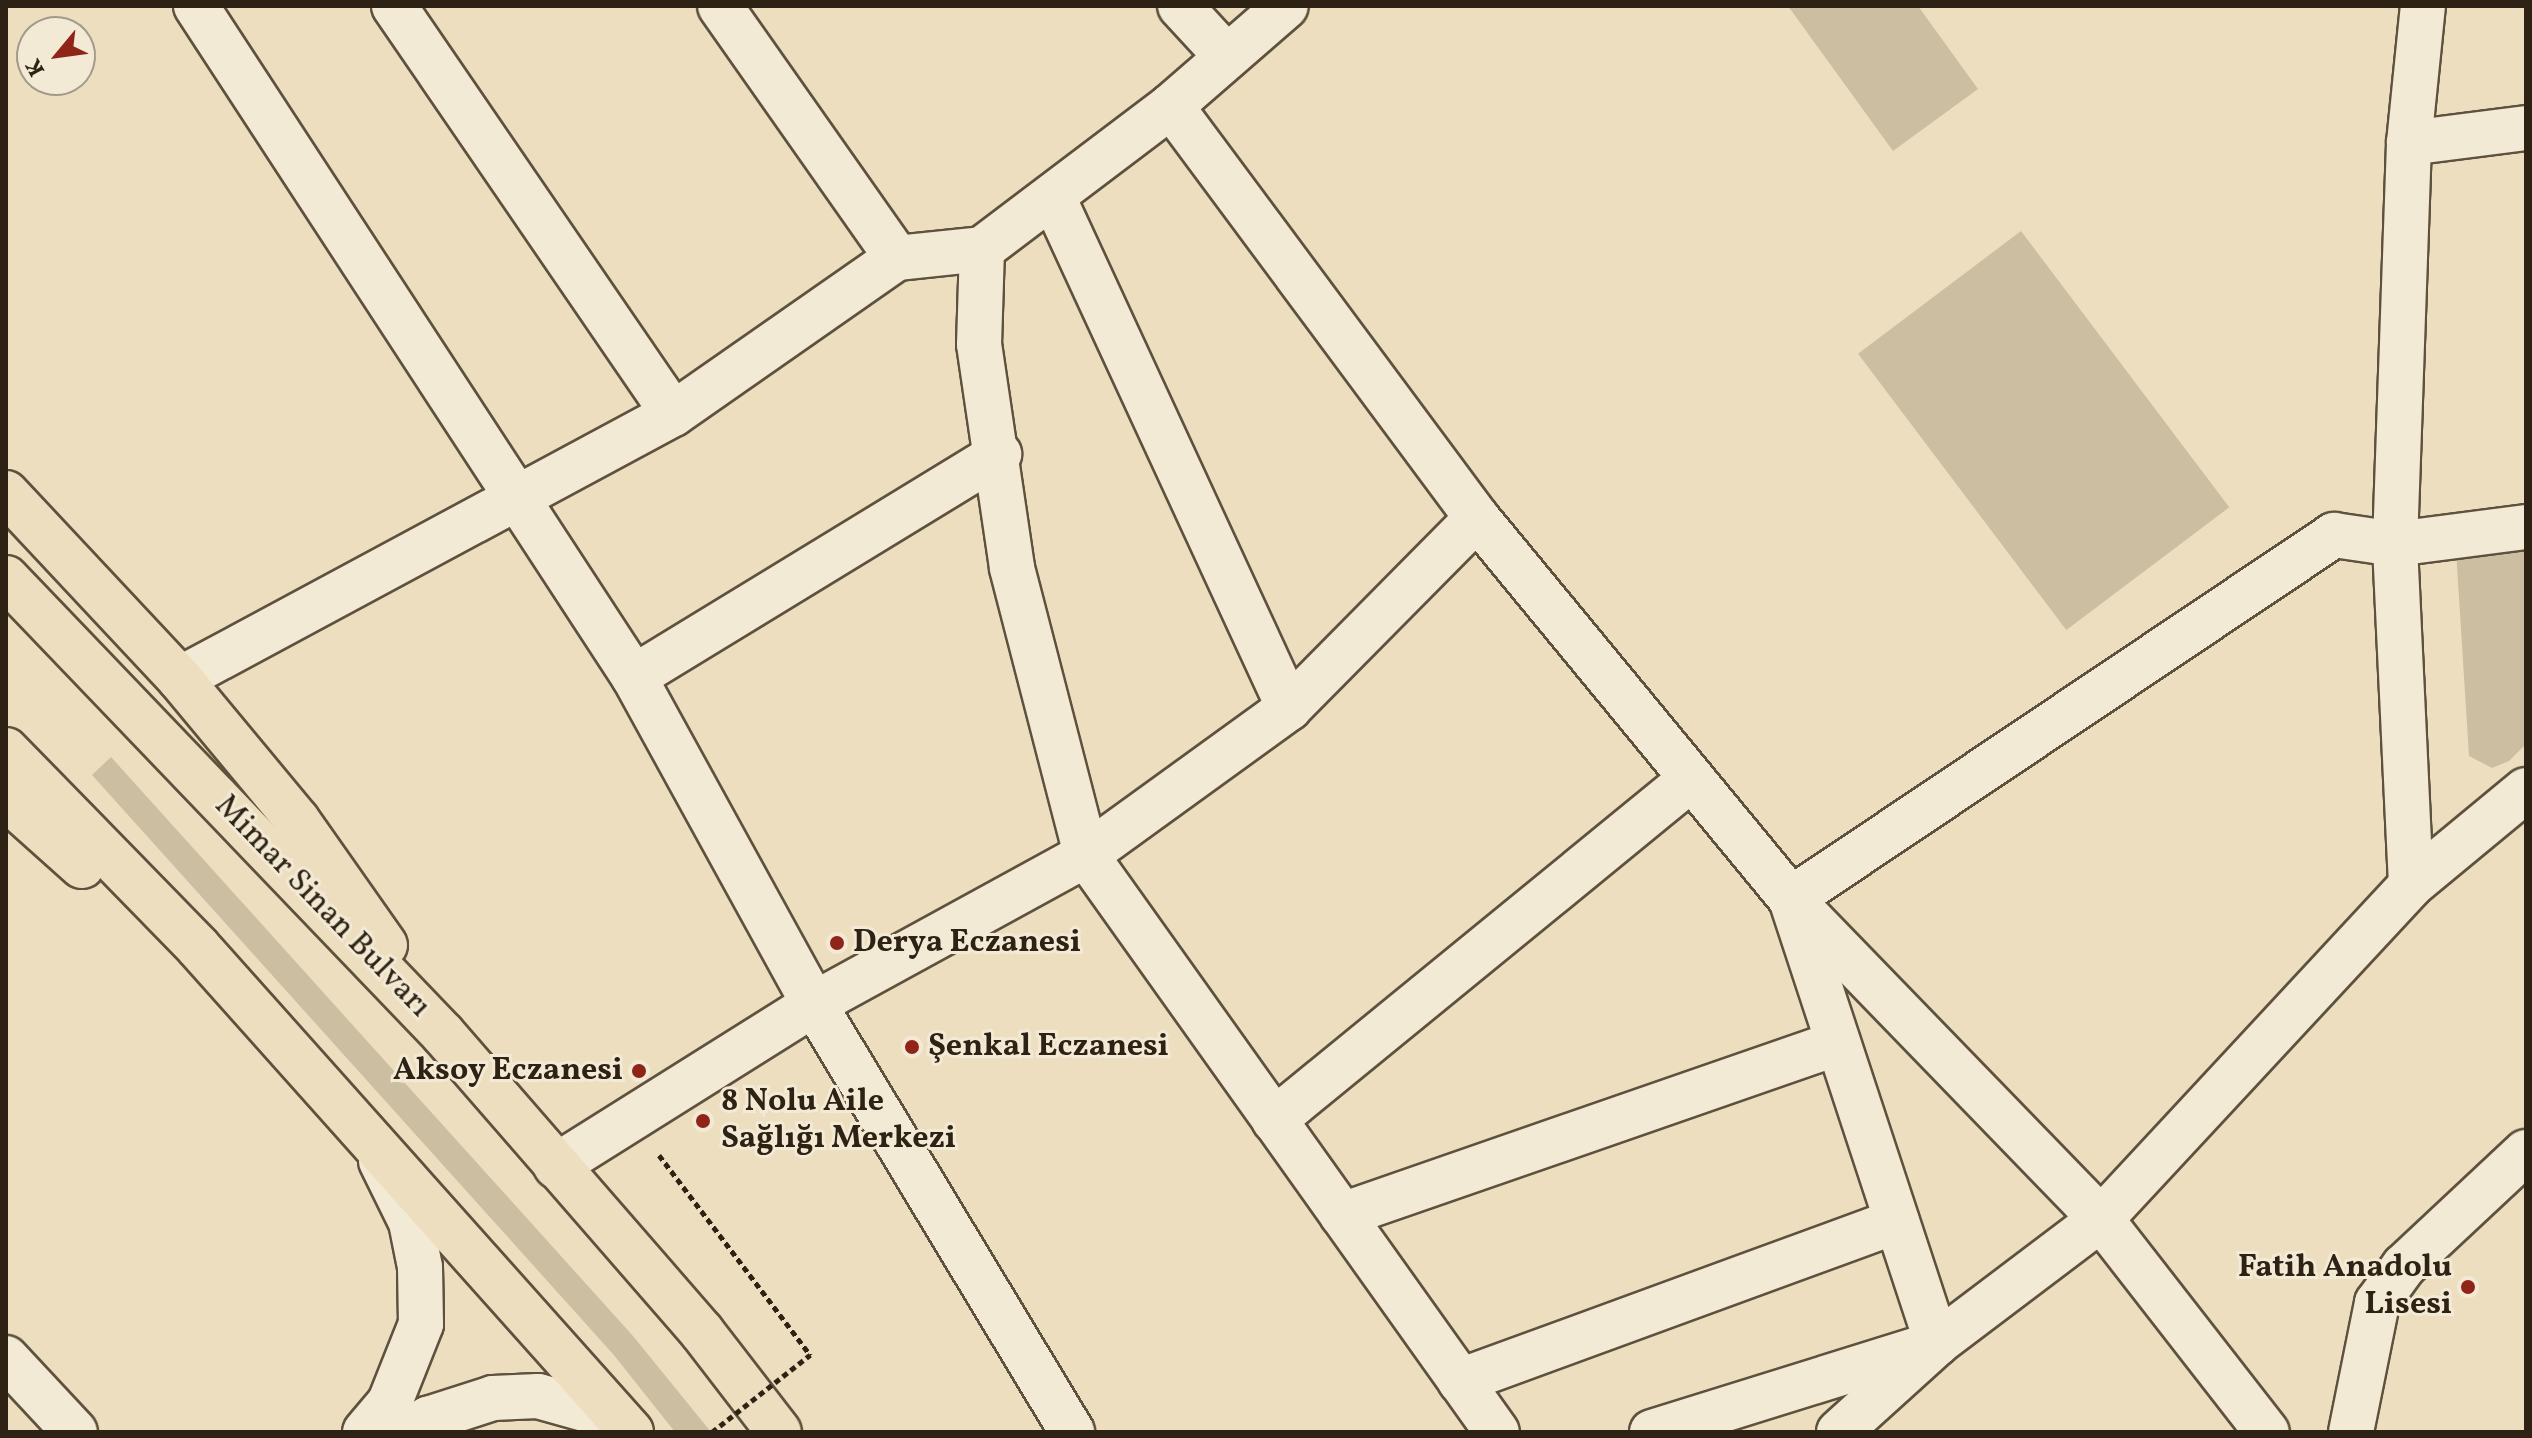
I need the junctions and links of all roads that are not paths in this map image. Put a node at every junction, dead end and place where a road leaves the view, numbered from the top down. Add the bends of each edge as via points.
1 (196, 6) edge
2 (394, 6) edge
3 (720, 6) edge
4 (1180, 6) edge
5 (1286, 6) edge
6 (2423, 6) edge
7 (1227, 57) junction
8 (1171, 106) junction
9 (2526, 128) edge
10 (2409, 143) junction
11 (1053, 197) junction
12 (982, 249) junction
13 (897, 258) junction
14 (673, 414) junction
15 (999, 454) junction
16 (6, 493) edge
17 (516, 497) junction
18 (1477, 518) junction
19 (2526, 527) edge
20 (2395, 544) junction
21 (6, 578) edge
22 (634, 677) junction
23 (180, 679) junction
24 (1289, 708) junction
25 (6, 750) edge
26 (1691, 779) junction
27 (2526, 790) edge
28 (6, 798) edge
29 (1086, 855) junction
30 (2411, 885) junction
31 (1791, 899) junction
32 (198, 947) junction
33 (814, 1004) junction
34 (443, 1034) junction
35 (1838, 1043) junction
36 (1274, 1120) junction
37 (368, 1133) junction
38 (2526, 1152) edge
39 (556, 1166) junction
40 (1342, 1215) junction
41 (2101, 1219) junction
42 (1897, 1221) junction
43 (1937, 1343) junction
44 (6, 1358) edge
45 (1460, 1381) junction
46 (75, 1432) edge
47 (365, 1432) edge
48 (406, 1432) edge
49 (629, 1432) edge
50 (779, 1432) edge
51 (1072, 1432) edge
52 (1497, 1432) edge
53 (1652, 1432) edge
54 (1839, 1432) edge
55 (2267, 1432) edge
56 (2351, 1432) edge

1 - 17 street
2 - 14 street
3 - 13 street
4 - 7 street
5 - 7 street
6 - 10 street
7 - 8 street
8 - 11 street
8 - 18 street
9 - 10 street
10 - 20 street
11 - 12 street
11 - 24 street
12 - 13 street
12 - 15 street via 979,344
13 - 14 street
14 - 17 street
15 - 22 street
15 - 29 street via 1012,568
16 - 23 highway
17 - 22 street
17 - 23 street
18 - 24 street
18 - 26 street
19 - 20 street
20 - 30 street
20 - 31 street via 2334,535
21 - 34 highway, Mimar Sinan Bulvarı
22 - 33 street
23 - 34 highway via 306,832
24 - 29 street
25 - 32 highway
26 - 31 street
26 - 36 street
27 - 30 street
28 - 32 highway via 101,884
29 - 33 street
29 - 36 street
30 - 41 street
31 - 35 street
31 - 41 street
32 - 37 highway
33 - 39 street
33 - 51 street
34 - 39 highway, Mimar Sinan Bulvarı
35 - 40 street
35 - 42 street
36 - 40 street
37 - 47 street via 411,1222 420,1267 421,1324 390,1402
37 - 49 highway
38 - 56 street via 2404,1266 2377,1303
39 - 50 highway, Mimar Sinan Bulvarı via 702,1332
40 - 45 street
41 - 43 street
41 - 55 street
42 - 43 street
42 - 45 street
43 - 53 street
43 - 54 street
44 - 46 street
45 - 52 street
48 - 49 street via 428,1419 493,1398 538,1396 588,1410

